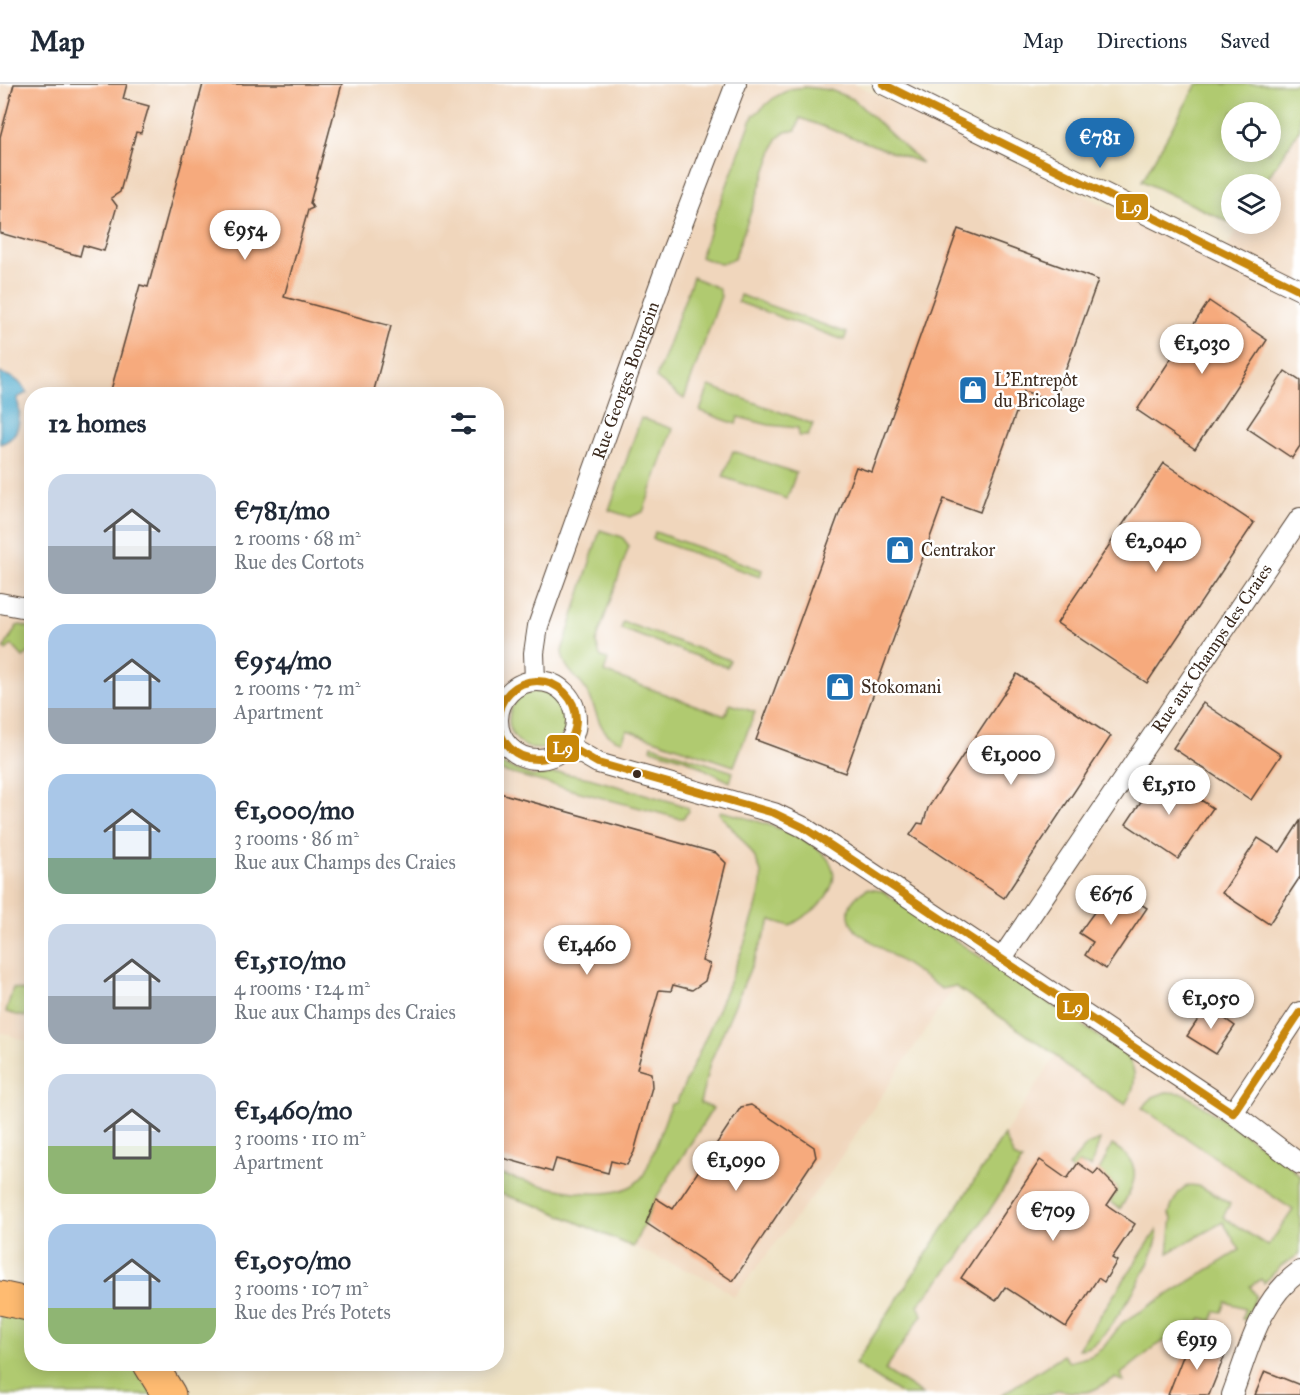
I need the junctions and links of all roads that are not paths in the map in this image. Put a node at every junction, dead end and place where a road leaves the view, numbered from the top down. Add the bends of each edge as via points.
1 (736, 84) edge
2 (883, 84) edge
3 (1300, 290) edge
4 (1300, 518) edge
5 (0, 603) edge
6 (24, 608) edge
7 (535, 681) junction
8 (504, 701) edge
9 (504, 740) edge
10 (567, 745) junction
11 (1002, 958) junction
12 (1300, 1012) edge
13 (1233, 1113) junction
14 (1300, 1164) edge
15 (1300, 1271) edge
16 (0, 1298) edge
17 (24, 1303) edge
18 (154, 1371) edge
19 (169, 1395) edge
20 (1232, 1395) edge

1 - 7 street, Rue Georges Bourgoin via 542,617 535,641
2 - 3 street
4 - 11 street, Rue aux Champs des Craies
5 - 6 street
7 - 8 street via 524,683
7 - 10 street via 557,686 572,703 576,725
9 - 10 street via 527,758 552,756
10 - 11 street via 598,763 774,813 803,827
11 - 13 street
12 - 13 street
13 - 14 street
15 - 20 street via 1270,1298
16 - 17 highway
18 - 19 highway

